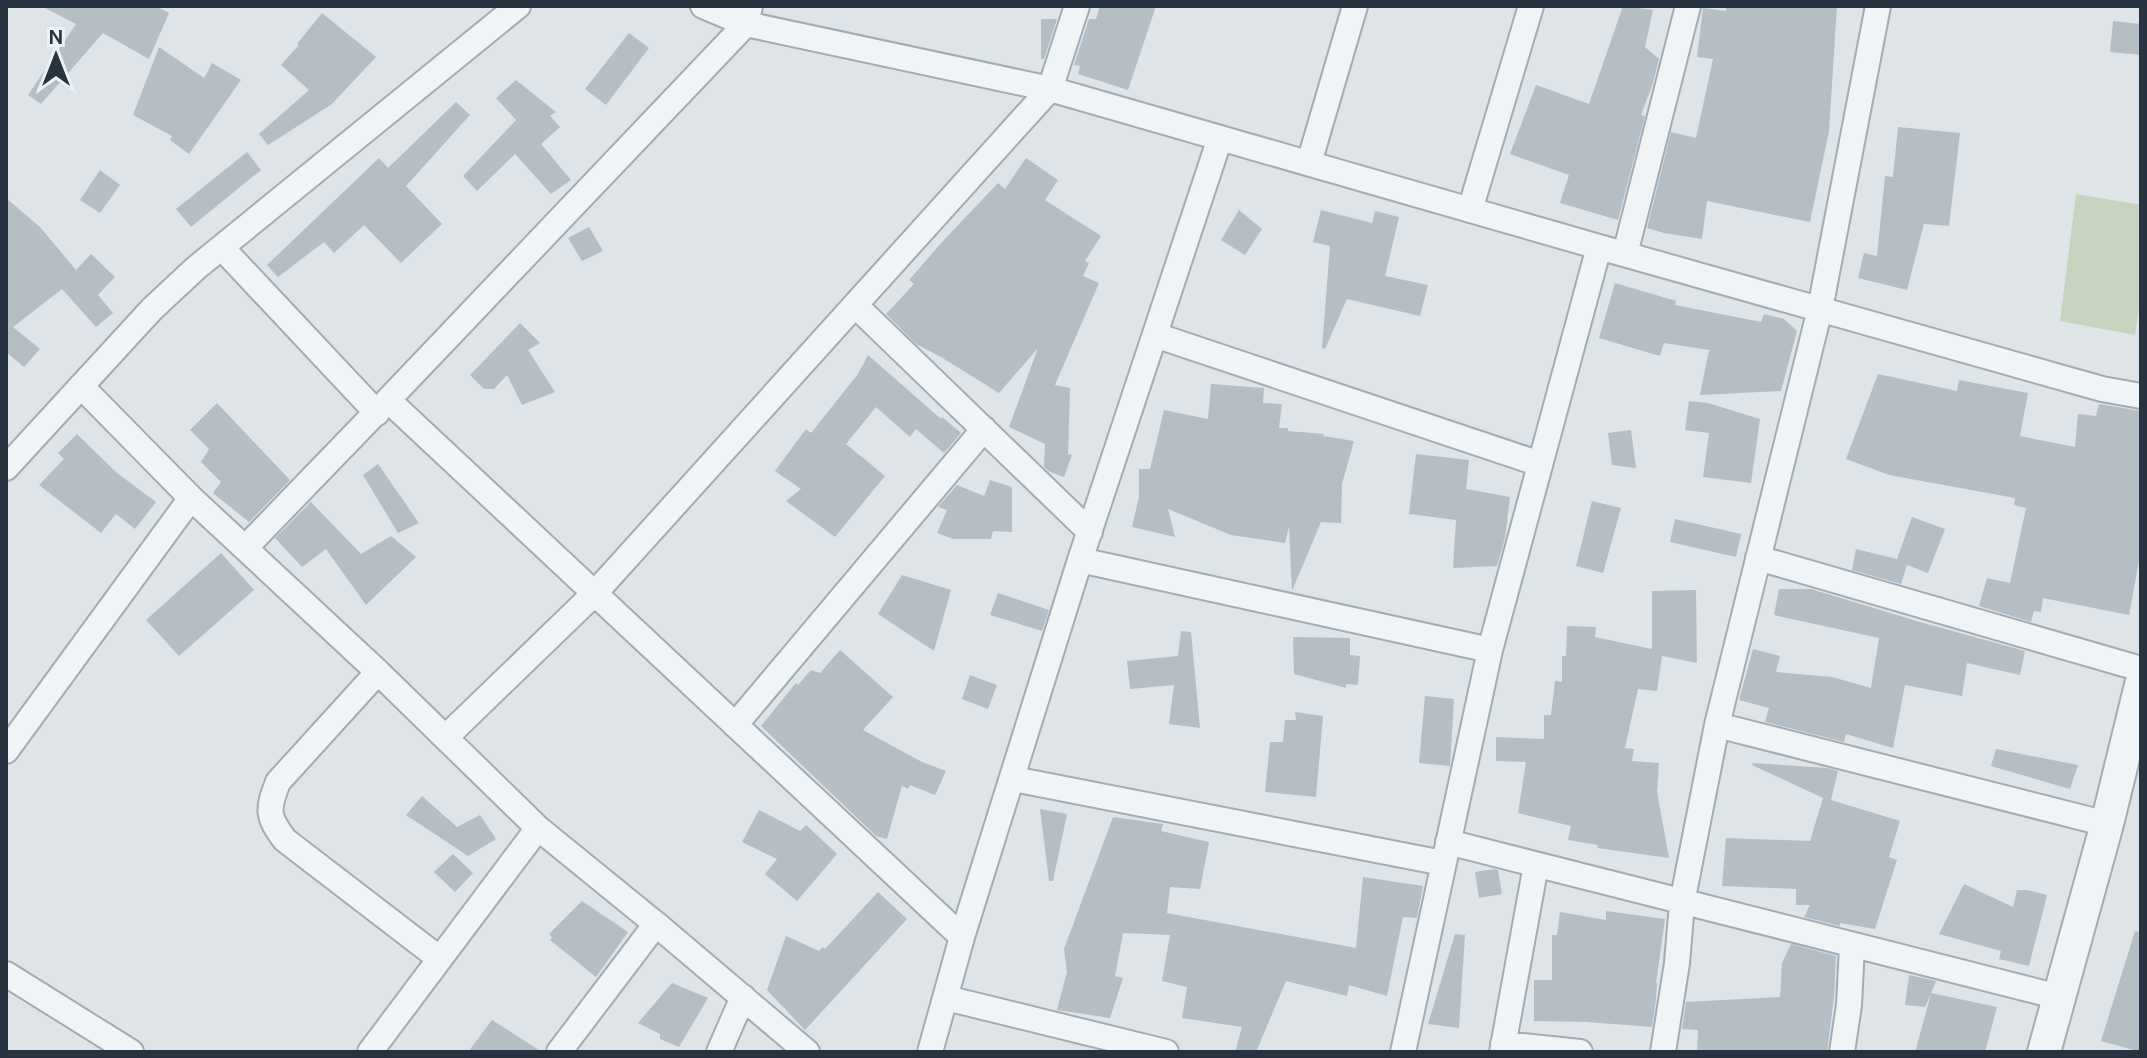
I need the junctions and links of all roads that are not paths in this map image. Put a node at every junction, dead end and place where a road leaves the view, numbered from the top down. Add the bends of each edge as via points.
1 (518, 6) edge
2 (703, 6) edge
3 (1077, 6) edge
4 (1355, 6) edge
5 (1531, 6) edge
6 (1688, 6) edge
7 (1878, 6) edge
8 (748, 15) edge
9 (1050, 89) junction
10 (1220, 138) junction
11 (1309, 163) junction
12 (1470, 210) junction
13 (1599, 247) junction
14 (222, 248) junction
15 (1625, 254) junction
16 (855, 305) junction
17 (1820, 309) junction
18 (1155, 335) junction
19 (81, 386) junction
20 (2141, 396) edge
21 (382, 406) junction
22 (984, 429) junction
23 (1540, 464) junction
24 (6, 468) edge
25 (191, 498) junction
26 (1090, 532) junction
27 (246, 547) junction
28 (1758, 558) junction
29 (1080, 560) junction
30 (595, 593) junction
31 (1490, 650) junction
32 (2141, 669) edge
33 (378, 672) junction
34 (2141, 685) edge
35 (735, 725) junction
36 (1717, 725) junction
37 (446, 737) junction
38 (6, 751) edge
39 (1013, 779) junction
40 (2107, 824) junction
41 (538, 828) junction
42 (1445, 852) junction
43 (1536, 865) junction
44 (1682, 903) junction
45 (656, 924) junction
46 (962, 937) junction
47 (1852, 946) junction
48 (440, 959) junction
49 (6, 974) edge
50 (743, 997) junction
51 (2059, 997) junction
52 (946, 998) junction
53 (1502, 1048) edge
54 (131, 1052) edge
55 (370, 1052) edge
56 (559, 1052) edge
57 (719, 1052) edge
58 (807, 1052) edge
59 (930, 1052) edge
60 (1166, 1052) edge
61 (1403, 1052) edge
62 (1580, 1052) edge
63 (1663, 1052) edge
64 (1842, 1052) edge
65 (2044, 1052) edge

1 - 14 street
2 - 8 street
3 - 9 street
4 - 11 street
5 - 12 street
6 - 15 street
7 - 17 street
8 - 9 street
8 - 21 street
9 - 10 street
9 - 16 street
10 - 11 street
10 - 18 street
11 - 12 street
12 - 13 street
13 - 15 street
13 - 23 street
14 - 19 street via 152,309
14 - 21 street
15 - 17 street
16 - 22 street
16 - 30 street
17 - 20 street
17 - 28 street
18 - 23 street
18 - 26 street
19 - 24 street
19 - 25 street
21 - 27 street
21 - 30 street
22 - 26 street
22 - 35 street
23 - 31 street
25 - 27 street
25 - 38 street
26 - 29 street
27 - 33 street
28 - 32 street
28 - 36 street
29 - 31 street
29 - 39 street
30 - 35 street
30 - 37 street
31 - 42 street
33 - 37 street
33 - 48 street via 278,782 269,803 272,822 285,840
34 - 40 street
35 - 46 street
36 - 40 street
36 - 44 street
37 - 41 street
39 - 42 street
39 - 46 street
40 - 51 street
41 - 45 street
41 - 48 street
42 - 43 street
42 - 61 street
43 - 44 street
43 - 53 street
44 - 47 street
44 - 63 street
45 - 50 street
45 - 56 street
46 - 52 street
47 - 51 street
47 - 64 street
48 - 55 street
49 - 54 street
50 - 57 street
50 - 58 street
51 - 65 street
52 - 59 street
52 - 60 street
53 - 62 street

